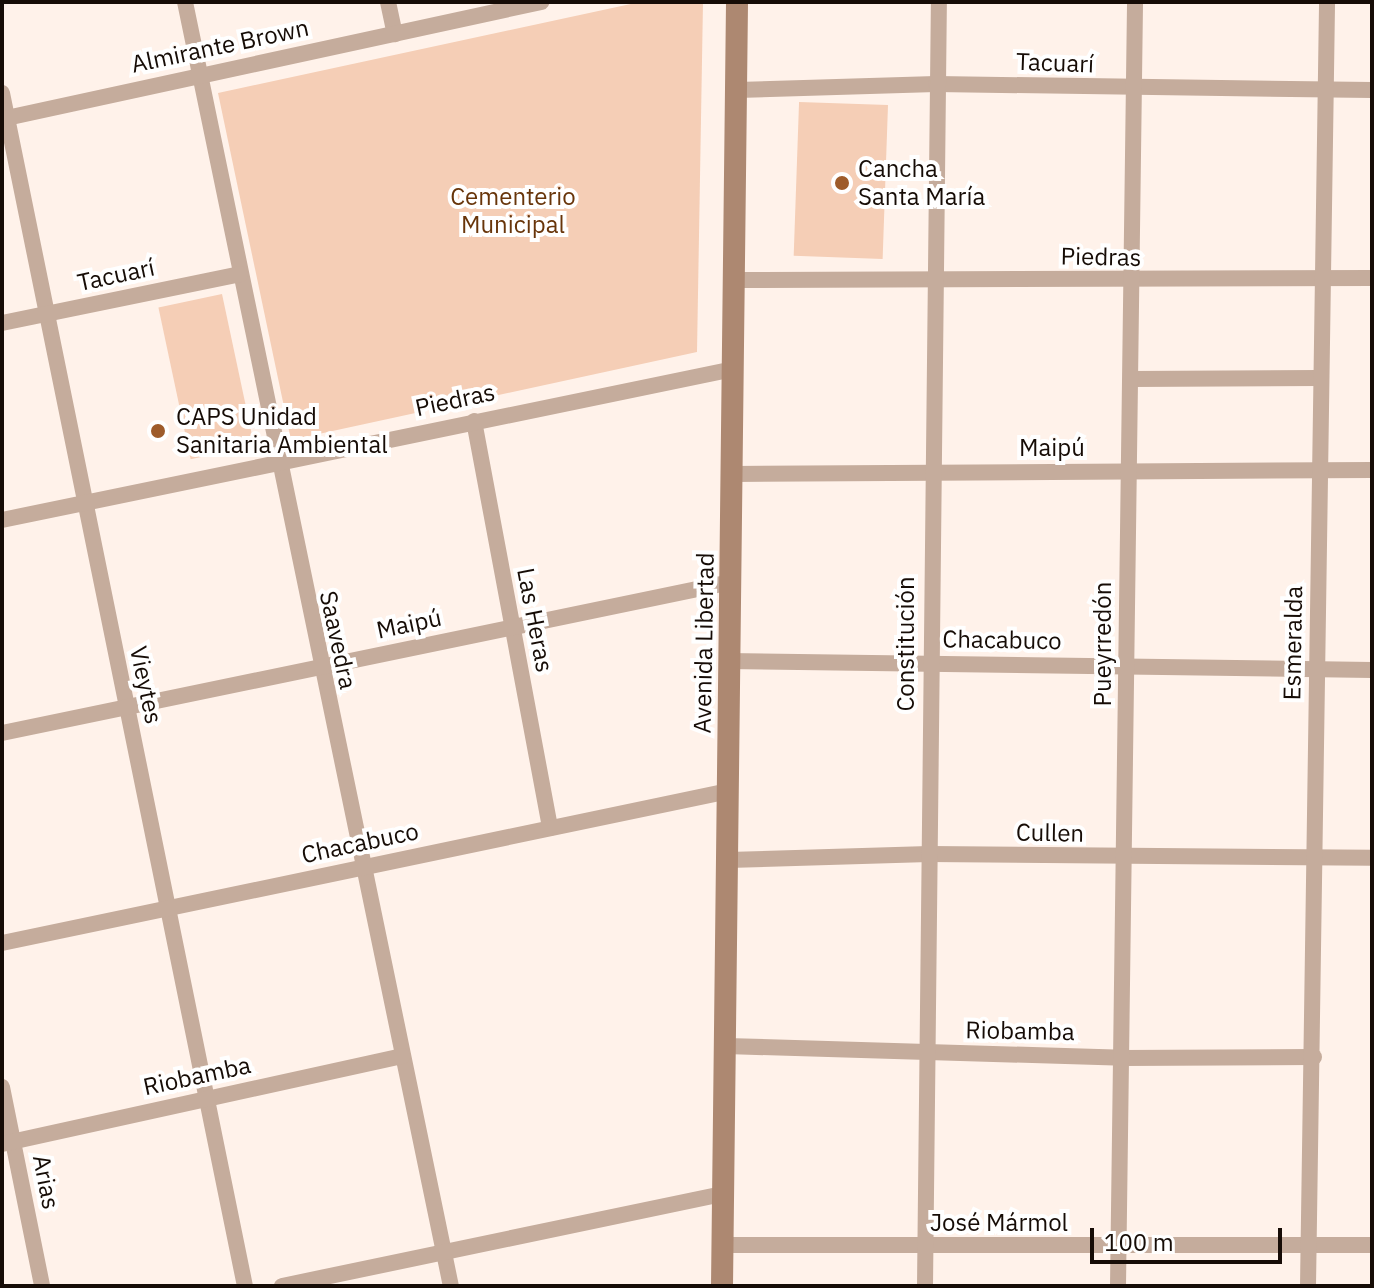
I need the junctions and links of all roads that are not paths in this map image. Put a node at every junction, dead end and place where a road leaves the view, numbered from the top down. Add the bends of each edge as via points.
1 (185, 2) edge
2 (388, 2) edge
3 (541, 2) edge
4 (737, 2) edge
5 (939, 2) edge
6 (1135, 2) edge
7 (1327, 2) edge
8 (395, 34) junction
9 (201, 74) junction
10 (936, 84) junction
11 (1136, 89) junction
12 (737, 90) junction
13 (1372, 90) edge
14 (1322, 91) junction
15 (2, 93) edge
16 (5, 118) edge
17 (240, 274) junction
18 (937, 278) junction
19 (1321, 278) junction
20 (1372, 278) edge
21 (733, 280) junction
22 (1131, 282) junction
23 (45, 314) junction
24 (2, 323) edge
25 (729, 370) junction
26 (1319, 378) junction
27 (1132, 379) junction
28 (474, 421) junction
29 (277, 461) junction
30 (1321, 469) junction
31 (1372, 470) edge
32 (931, 471) junction
33 (1126, 473) junction
34 (732, 474) junction
35 (84, 501) junction
36 (2, 520) edge
37 (731, 582) junction
38 (511, 627) junction
39 (727, 661) junction
40 (930, 663) junction
41 (1128, 665) junction
42 (319, 667) junction
43 (1316, 670) junction
44 (1372, 670) edge
45 (126, 707) junction
46 (2, 733) edge
47 (729, 791) junction
48 (550, 828) junction
49 (929, 854) junction
50 (1313, 858) junction
51 (1372, 858) edge
52 (1126, 859) junction
53 (728, 860) junction
54 (362, 867) junction
55 (167, 908) junction
56 (2, 943) edge
57 (726, 1046) junction
58 (926, 1053) junction
59 (402, 1056) junction
60 (1314, 1057) junction
61 (1123, 1058) junction
62 (2, 1087) edge
63 (206, 1097) junction
64 (8, 1142) edge
65 (724, 1194) junction
66 (722, 1245) junction
67 (1308, 1245) junction
68 (1372, 1245) edge
69 (925, 1247) junction
70 (1119, 1247) junction
71 (443, 1252) junction
72 (42, 1286) edge
73 (245, 1286) edge
74 (282, 1286) edge
75 (451, 1286) edge
76 (722, 1286) edge
77 (925, 1286) edge
78 (1118, 1286) edge
79 (1308, 1286) edge

1 - 9 street, Saavedra
2 - 8 street
3 - 8 street, Almirante Brown
4 - 12 main road, Avenida Libertad
5 - 10 street, Constitución
6 - 11 street, Pueyrredón
7 - 14 street, Esmeralda
8 - 9 street, Almirante Brown
9 - 16 street, Almirante Brown
9 - 17 street, Saavedra
10 - 11 street, Tacuarí
10 - 12 street, Tacuarí
10 - 18 street, Constitución
11 - 14 street, Tacuarí
11 - 22 street, Pueyrredón
12 - 21 main road, Avenida Libertad
13 - 14 street, Tacuarí
14 - 19 street, Esmeralda
15 - 16 street, Vieytes
16 - 23 street, Vieytes
17 - 23 street, Tacuarí
17 - 29 street, Saavedra
18 - 21 street, Piedras
18 - 22 street, Piedras
18 - 32 street, Constitución
19 - 20 street, Piedras
19 - 22 street, Piedras
19 - 26 street, Esmeralda
21 - 25 main road, Avenida Libertad
22 - 27 street, Pueyrredón
23 - 24 street, Tacuarí
23 - 35 street, Vieytes
25 - 28 street, Piedras
25 - 34 main road, Avenida Libertad
26 - 27 street
26 - 30 street, Esmeralda
27 - 33 street, Pueyrredón
28 - 29 street, Piedras
28 - 38 street, Las Heras
29 - 35 street, Piedras
29 - 42 street, Saavedra
30 - 31 street, Maipú
30 - 33 street, Maipú
30 - 43 street, Esmeralda
32 - 33 street, Maipú
32 - 34 street, Maipú
32 - 40 street, Constitución
33 - 41 street, Pueyrredón
34 - 37 main road, Avenida Libertad
35 - 36 street, Piedras
35 - 45 street, Vieytes
37 - 38 street, Maipú
37 - 39 main road, Avenida Libertad
38 - 42 street, Maipú
38 - 48 street, Las Heras
39 - 40 street, Chacabuco
39 - 47 main road, Avenida Libertad
40 - 41 street, Chacabuco
40 - 49 street, Constitución
41 - 43 street, Chacabuco
41 - 52 street, Pueyrredón
42 - 45 street, Maipú
42 - 54 street, Saavedra
43 - 44 street, Chacabuco
43 - 50 street, Esmeralda
45 - 46 street, Maipú
45 - 55 street, Vieytes
47 - 48 street, Chacabuco
47 - 53 main road, Avenida Libertad
48 - 54 street, Chacabuco
49 - 52 street, Cullen
49 - 53 street, Cullen
49 - 58 street, Constitución
50 - 51 street, Cullen
50 - 52 street, Cullen
50 - 60 street, Esmeralda
52 - 61 street, Pueyrredón
53 - 57 main road, Avenida Libertad
54 - 55 street, Chacabuco
54 - 59 street, Saavedra
55 - 56 street, Chacabuco
55 - 63 street, Vieytes
57 - 58 street, Riobamba
57 - 65 main road, Avenida Libertad
58 - 61 street, Riobamba
58 - 69 street, Constitución
59 - 63 street, Riobamba
59 - 71 street, Saavedra
60 - 61 street, Riobamba
60 - 67 street, Esmeralda
61 - 70 street, Pueyrredón
62 - 64 street, Arias
63 - 64 street, Riobamba
63 - 73 street, Vieytes
64 - 72 street, Arias
65 - 66 main road, Avenida Libertad
65 - 71 street
66 - 69 street, José Mármol
66 - 76 main road, Avenida Libertad
67 - 68 street, José Mármol
67 - 70 street, José Mármol
67 - 79 street, Esmeralda
69 - 70 street, José Mármol
69 - 77 street, Constitución
70 - 78 street, Pueyrredón
71 - 74 street
71 - 75 street, Saavedra

